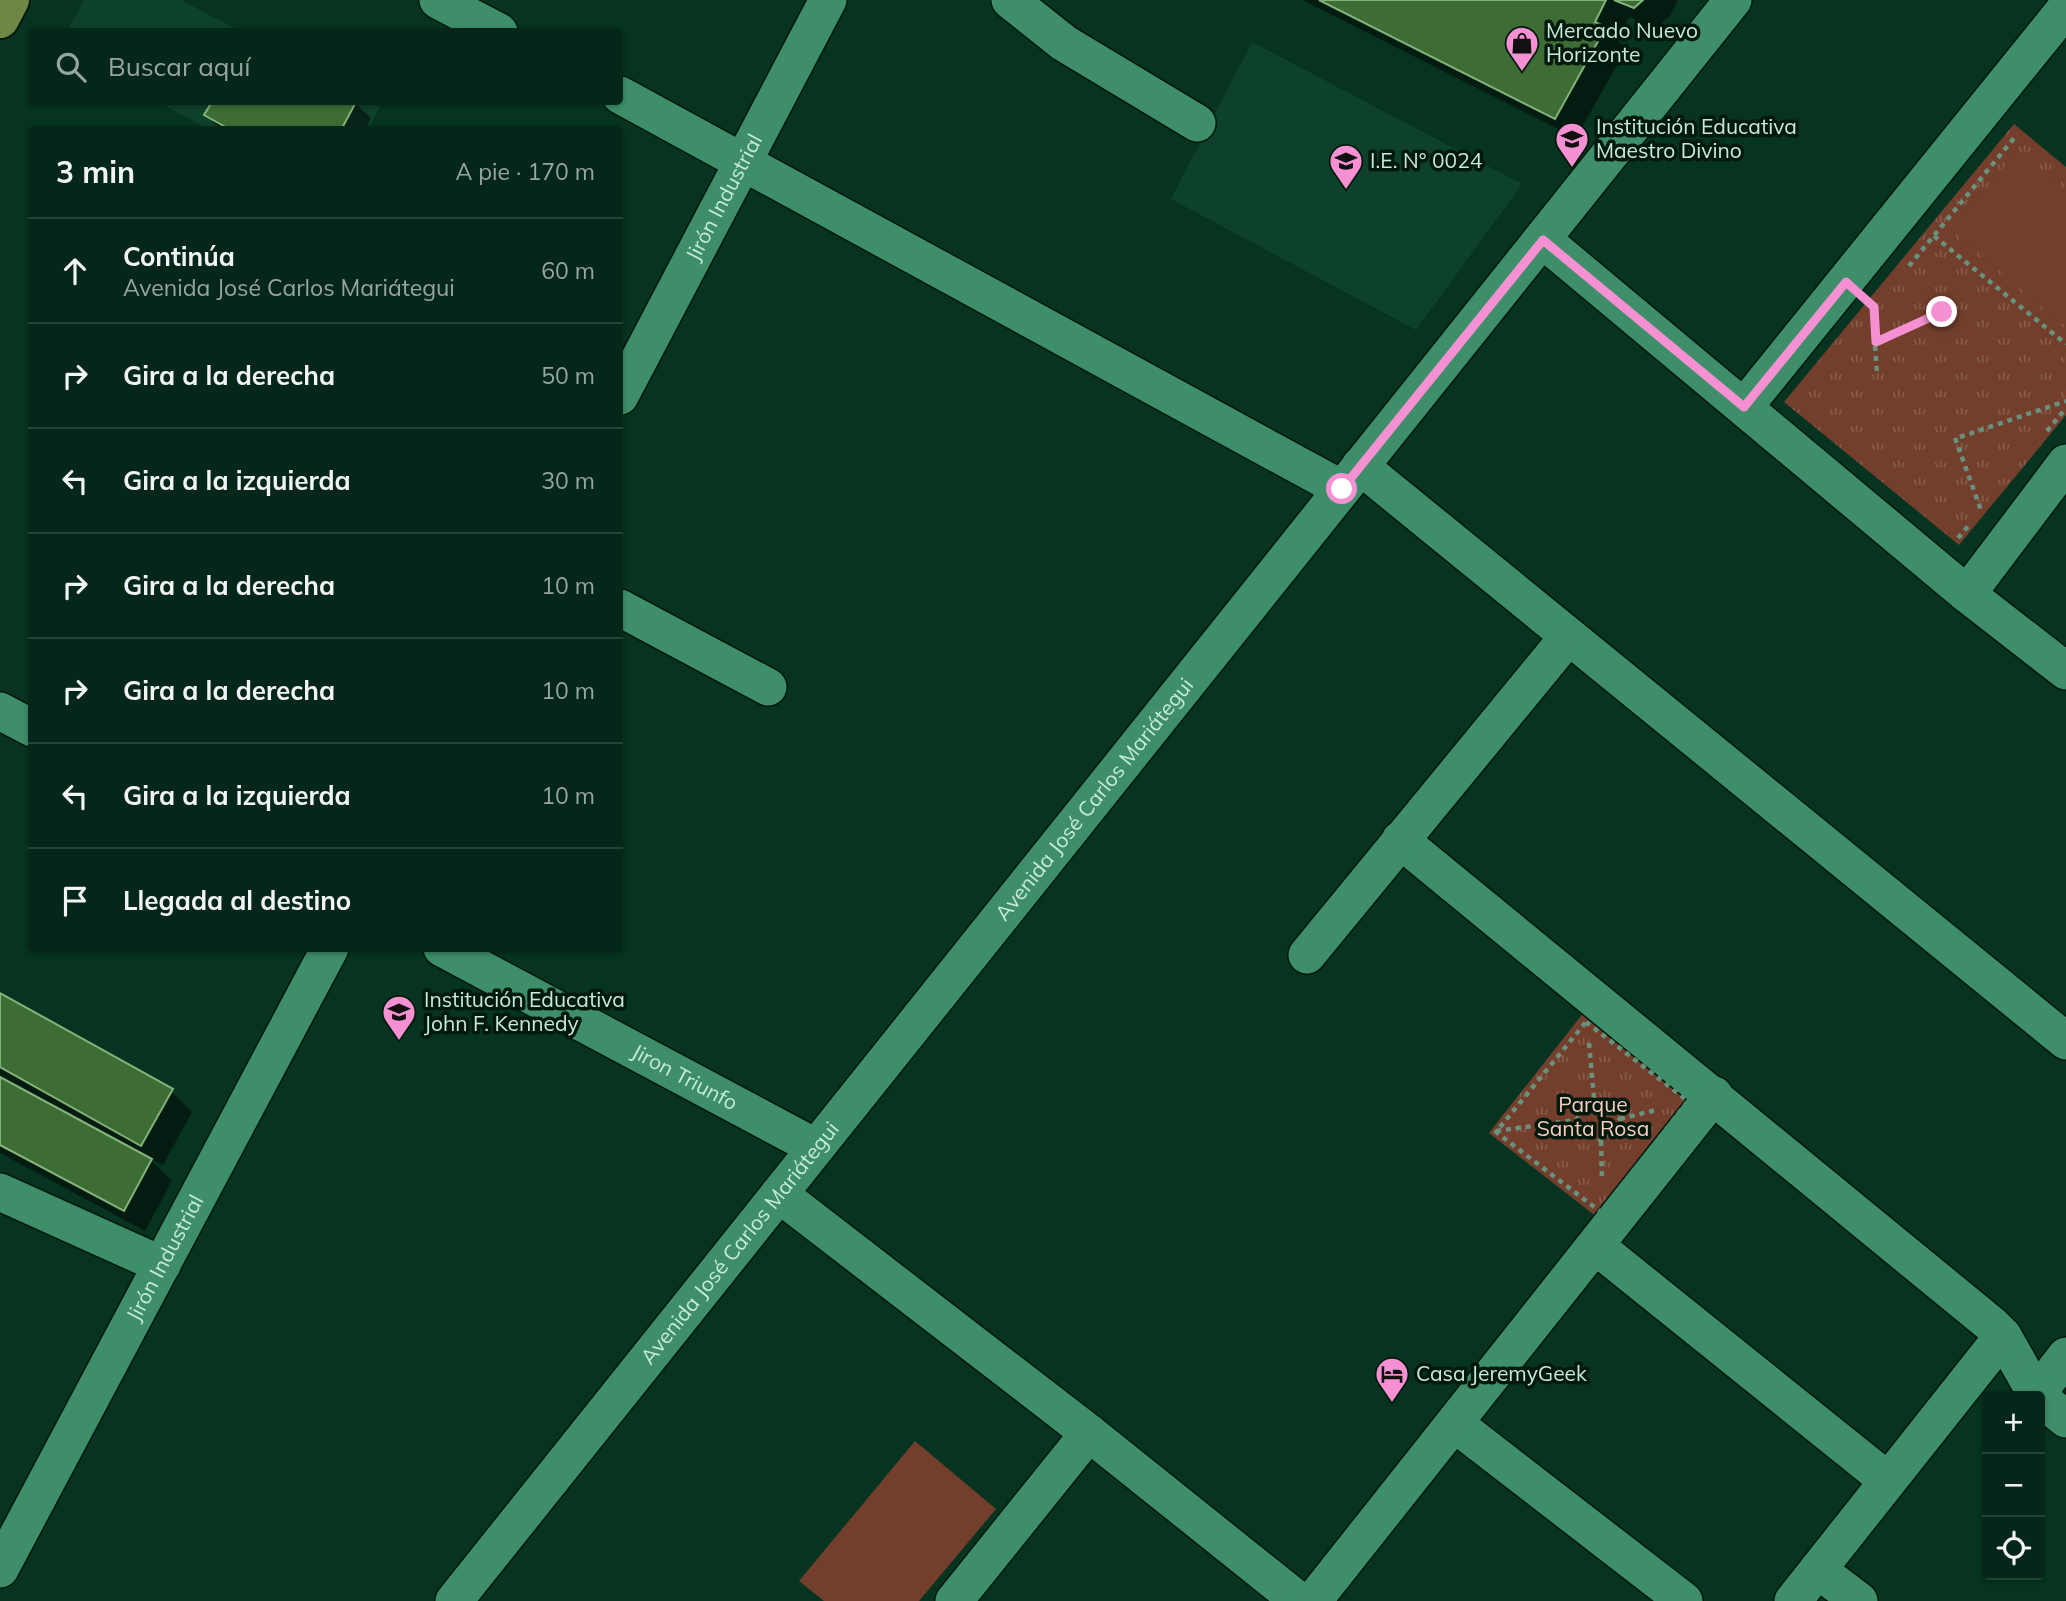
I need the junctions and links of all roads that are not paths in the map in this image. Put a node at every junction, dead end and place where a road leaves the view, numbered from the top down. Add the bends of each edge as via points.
1 (10, 0) edge
2 (438, 0) edge
3 (828, 0) edge
4 (1010, 0) edge
5 (1733, 0) edge
6 (2066, 8) edge
7 (0, 19) edge
8 (491, 28) edge
9 (623, 97) edge
10 (1197, 123) dead end
11 (744, 160) junction
12 (1543, 240) junction
13 (623, 390) edge
14 (1744, 407) junction
15 (2053, 451) edge
16 (1351, 477) junction
17 (1967, 594) junction
18 (623, 610) edge
19 (1568, 637) junction
20 (2066, 671) edge
21 (768, 687) dead end
22 (0, 711) edge
23 (28, 726) edge
24 (1400, 840) junction
25 (328, 952) edge
26 (449, 952) edge
27 (1307, 955) dead end
28 (2066, 1041) edge
29 (1714, 1095) junction
30 (815, 1147) junction
31 (0, 1192) edge
32 (779, 1194) junction
33 (1597, 1247) junction
34 (162, 1265) junction
35 (2003, 1336) junction
36 (2066, 1356) edge
37 (2035, 1391) edge
38 (2042, 1391) edge
39 (2045, 1402) edge
40 (2066, 1419) edge
41 (1455, 1424) junction
42 (1090, 1433) junction
43 (1887, 1480) junction
44 (0, 1569) edge
45 (1818, 1570) junction
46 (458, 1600) edge
47 (954, 1601) edge
48 (1298, 1601) edge
49 (1313, 1601) edge
50 (1685, 1601) edge
51 (1793, 1601) edge
52 (1859, 1601) edge

1 - 7 main road
2 - 8 street
3 - 11 street, Jirón Industrial
4 - 10 street via 1064,43
5 - 12 street, Avenida José Carlos Mariátegui
6 - 14 street
9 - 11 street
11 - 13 street, Jirón Industrial
11 - 16 street
12 - 14 street
12 - 16 street, Avenida José Carlos Mariátegui
14 - 17 street
15 - 17 street via 2008,539
16 - 19 street
16 - 30 street, Avenida José Carlos Mariátegui
17 - 20 street
18 - 21 street
19 - 24 street
19 - 28 street
22 - 23 street
24 - 27 street
24 - 29 street
25 - 34 street, Jirón Industrial
26 - 30 street, Jiron Triunfo
29 - 33 street
29 - 35 street
30 - 32 street, Avenida José Carlos Mariátegui
31 - 34 street
32 - 42 street
32 - 46 street, Avenida José Carlos Mariátegui
33 - 41 street
33 - 43 street
34 - 44 street, Jirón Industrial
35 - 37 street
35 - 43 street
36 - 38 street
39 - 40 street
41 - 49 street
41 - 50 street
42 - 47 street
42 - 48 street
43 - 45 street
45 - 51 street
45 - 52 street

